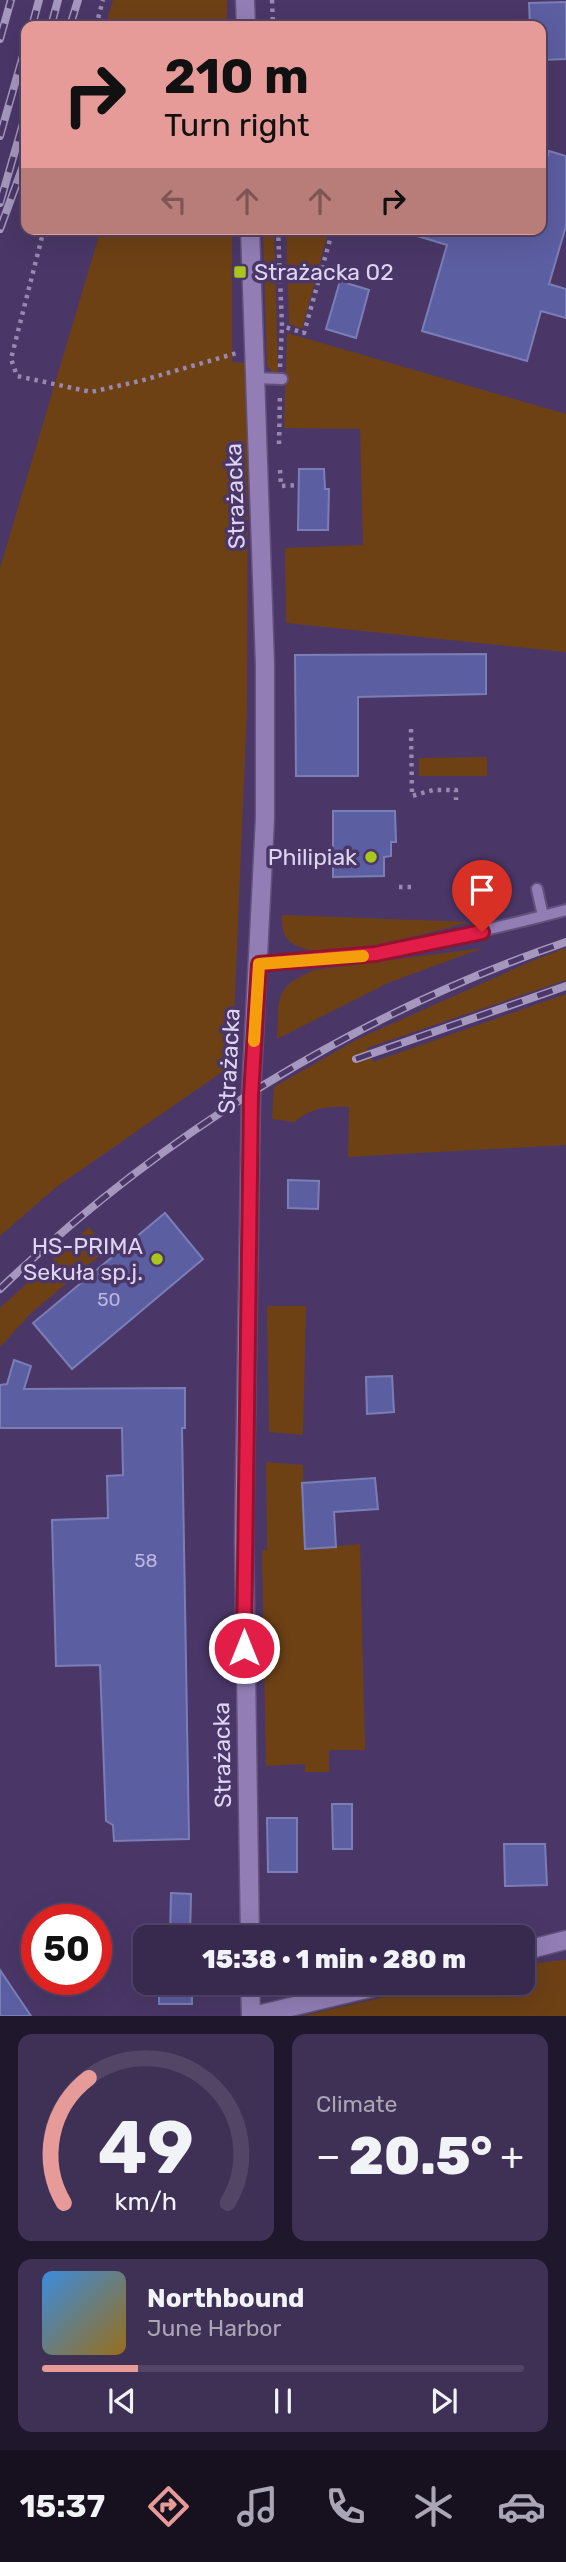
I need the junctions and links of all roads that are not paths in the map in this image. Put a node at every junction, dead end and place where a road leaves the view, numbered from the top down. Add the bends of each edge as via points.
1 (245, 0) edge
2 (246, 21) edge
3 (250, 235) edge
4 (256, 378) junction
5 (281, 379) road end
6 (537, 889) dead end
7 (566, 909) edge
8 (543, 916) junction
9 (259, 964) junction
10 (250, 1925) edge
11 (566, 1940) edge
12 (535, 1948) edge
13 (251, 1995) edge
14 (340, 1995) edge
15 (252, 2016) edge

1 - 2 main road
3 - 4 main road, Strażacka
4 - 5 lane
4 - 9 main road, Strażacka via 265,665
6 - 8 lane
7 - 8 lane
8 - 9 lane via 386,953
9 - 10 main road, Strażacka via 251,1095 244,1540
11 - 12 main road
13 - 15 main road
14 - 15 main road

